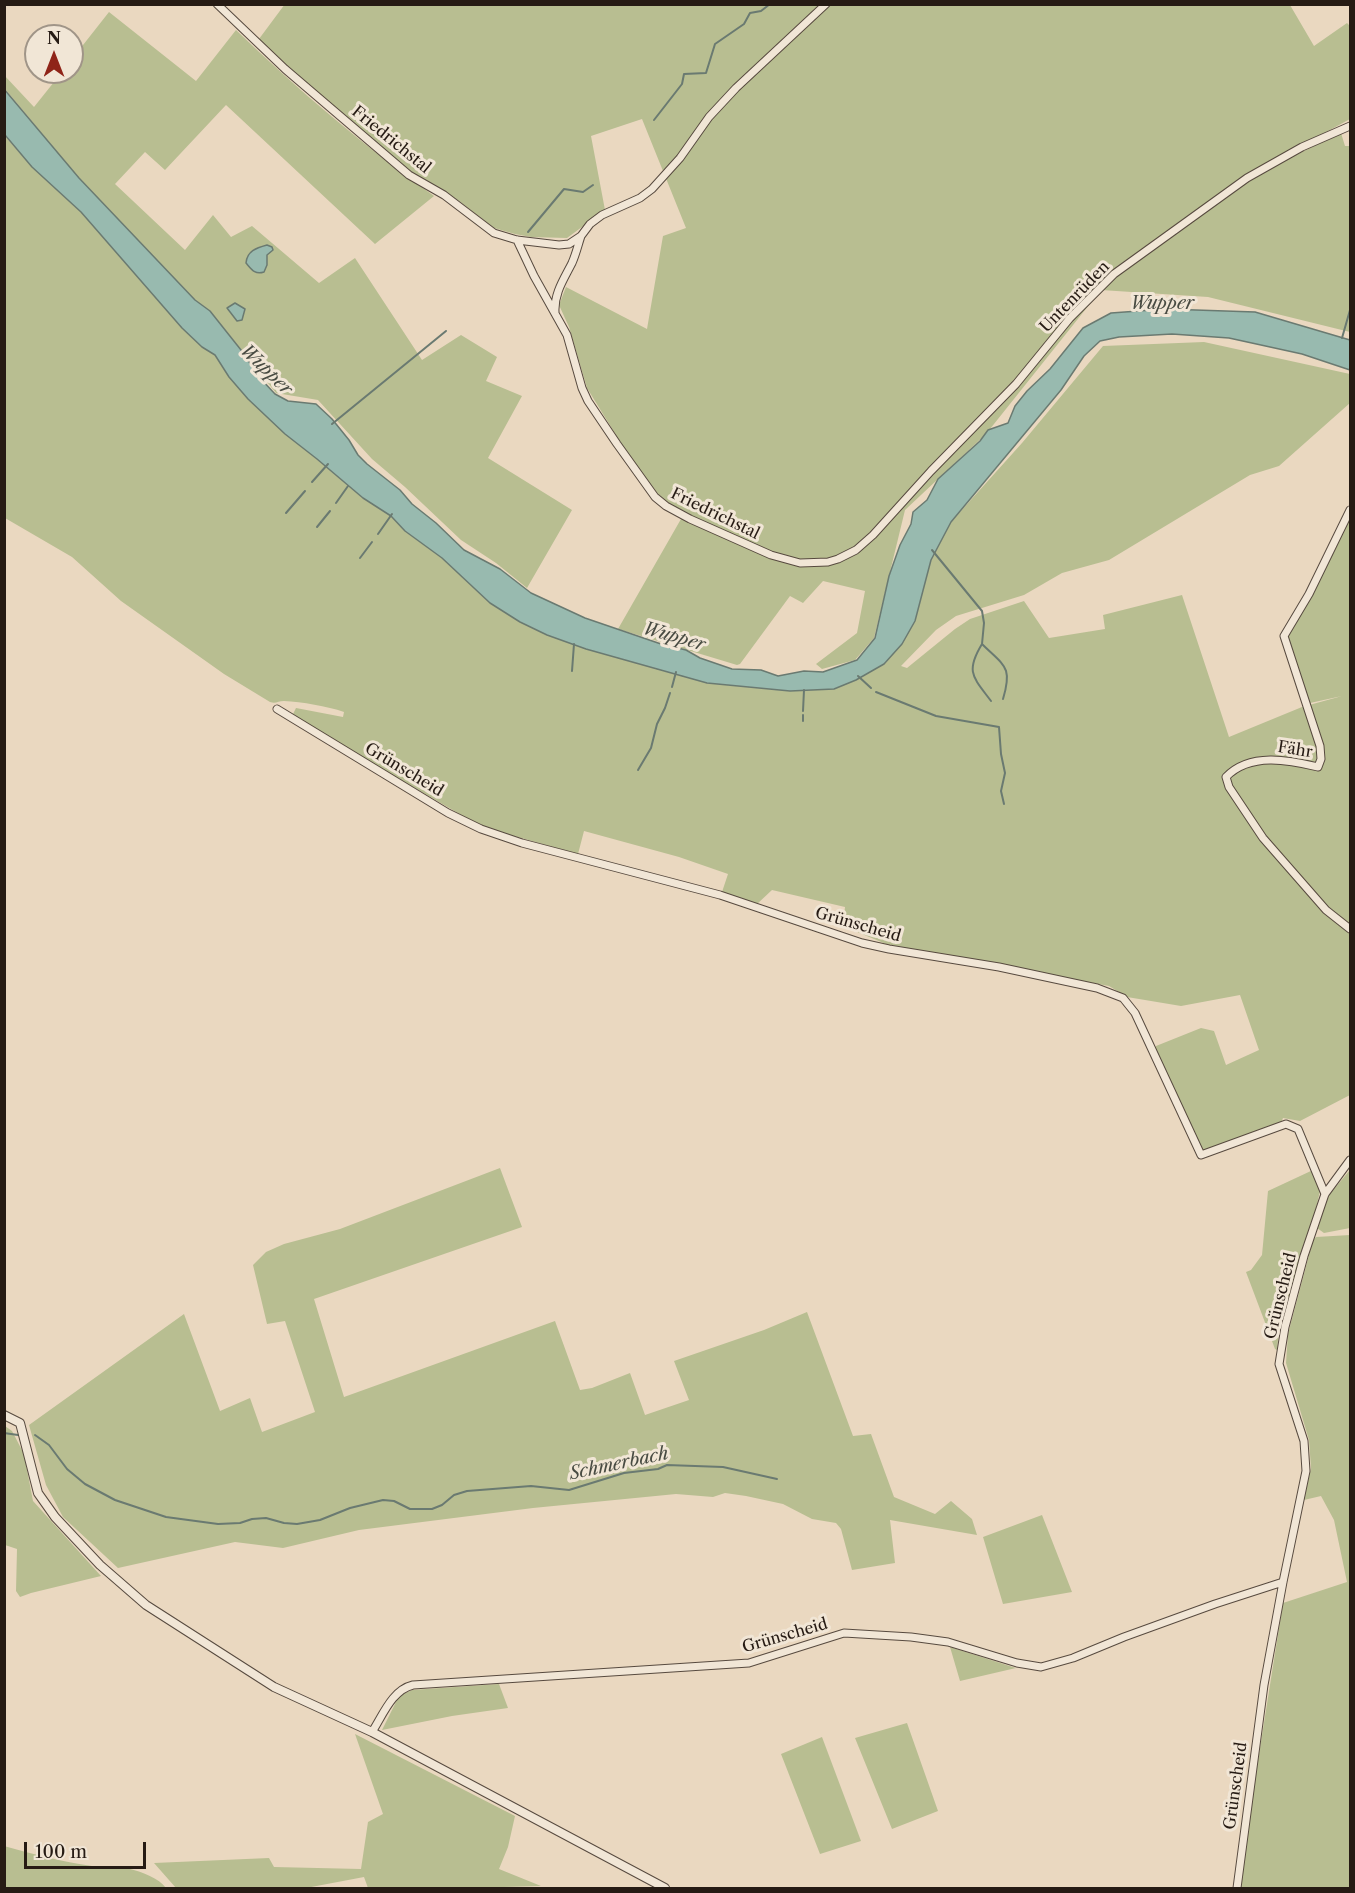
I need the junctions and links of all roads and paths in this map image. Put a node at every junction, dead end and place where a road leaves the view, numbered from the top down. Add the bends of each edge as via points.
1 (217, 4) edge
2 (826, 4) edge
3 (1350, 126) edge
4 (581, 236) junction
5 (517, 240) junction
6 (555, 312) junction
7 (1350, 510) edge
8 (864, 544) joint
9 (277, 709) dead end
10 (1350, 929) edge
11 (1350, 1160) edge
12 (1325, 1194) junction
13 (4, 1415) edge
14 (1283, 1582) junction
15 (372, 1732) junction
16 (665, 1888) edge
17 (1237, 1888) edge

1 - 5 street, Friedrichstal via 285,69 409,175 444,195 494,233
2 - 4 street via 736,88 645,195 602,215
3 - 8 street, Untenrüden via 1295,150 1247,178 1114,274
4 - 5 street, Friedrichstal via 566,244
4 - 6 street via 575,257 558,288
5 - 6 street, Friedrichstal
6 - 8 street, Friedrichstal via 569,339 588,401 661,503 711,530 777,558 800,563 828,562
7 - 10 street, Fähr via 1324,568 1284,636 1320,746 1318,767 1270,759 1233,770 1226,777 1263,838 1326,910
9 - 12 street, Grünscheid via 481,829 720,895 862,943 1097,988 1123,998 1135,1013 1201,1155 1286,1124 1298,1129
11 - 12 street, Grünscheid
12 - 14 street, Grünscheid via 1304,1256 1279,1364 1304,1441 1306,1471
13 - 15 street via 20,1423 38,1493 55,1517 139,1599 274,1686
14 - 15 street, Grünscheid via 1041,1667 948,1642 844,1633 749,1663 413,1685 397,1693
14 - 17 street, Grünscheid via 1264,1685
15 - 16 street

